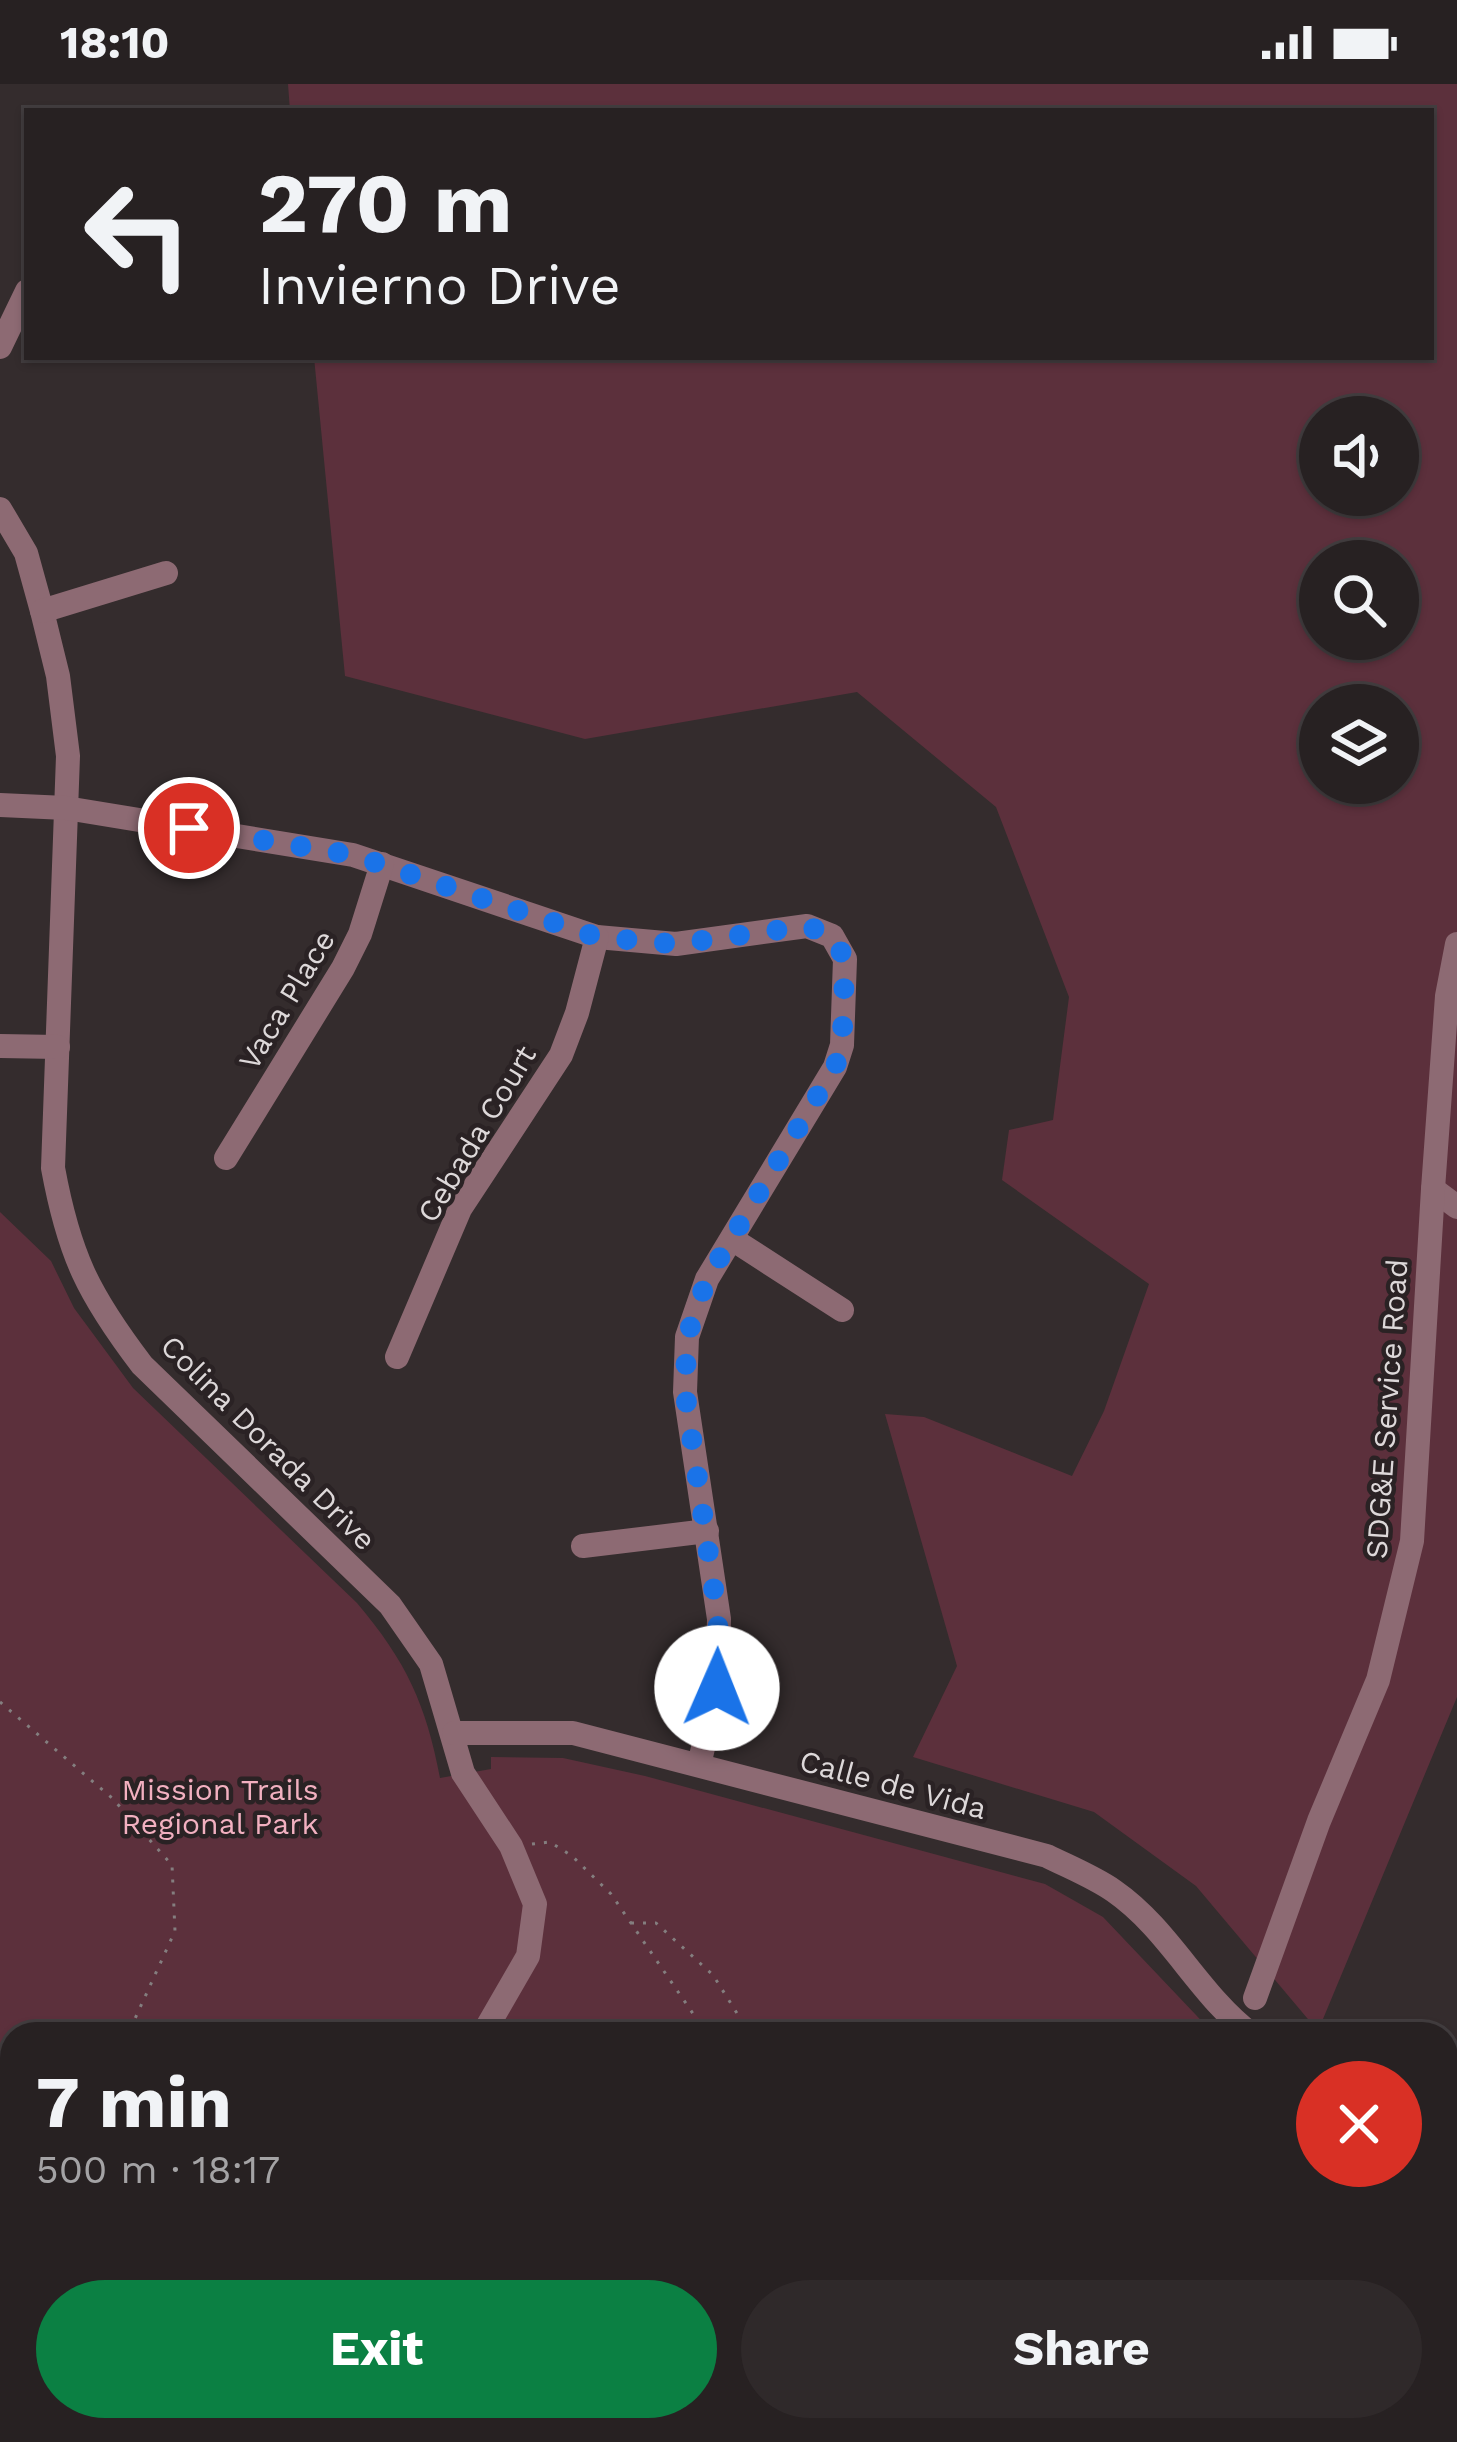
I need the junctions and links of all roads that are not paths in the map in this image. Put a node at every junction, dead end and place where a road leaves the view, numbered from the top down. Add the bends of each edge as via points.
1 (24, 297) edge
2 (0, 347) edge
3 (0, 508) edge
4 (166, 573) dead end
5 (42, 611) junction
6 (0, 806) edge
7 (66, 808) junction
8 (382, 864) junction
9 (597, 937) junction
10 (1457, 944) edge
11 (0, 1046) edge
12 (58, 1047) junction
13 (226, 1159) dead end
14 (1432, 1189) junction
15 (1457, 1207) edge
16 (732, 1238) junction
17 (842, 1310) dead end
18 (397, 1357) dead end
19 (706, 1531) junction
20 (584, 1546) dead end
21 (454, 1733) junction
22 (699, 1765) junction
23 (1256, 1998) dead end
24 (490, 2022) edge
25 (1235, 2022) edge

1 - 2 street
3 - 5 street, Colina Dorada Drive via 26,554
4 - 5 street
5 - 7 street, Colina Dorada Drive via 68,756
6 - 7 street
7 - 8 street
7 - 12 street, Colina Dorada Drive
8 - 9 street
8 - 13 street, Vaca Place via 343,968
9 - 16 street via 676,944 807,926 832,936 845,959 835,1067
9 - 18 street, Cebada Court via 561,1055 460,1209
10 - 14 street, SDG&E Service Road
11 - 12 street
12 - 21 street, Colina Dorada Drive via 52,1168 76,1263 112,1326 142,1365 390,1605 431,1664
14 - 15 street
14 - 23 street, SDG&E Service Road via 1412,1541 1378,1680
16 - 17 street
16 - 19 street via 687,1337 685,1392
19 - 20 street
19 - 22 street via 717,1688
21 - 22 street, Calle de Vida via 573,1733
21 - 24 street, Colina Dorada Drive via 463,1773 511,1846 535,1904 528,1956
22 - 25 street, Calle de Vida via 1048,1856 1116,1892

